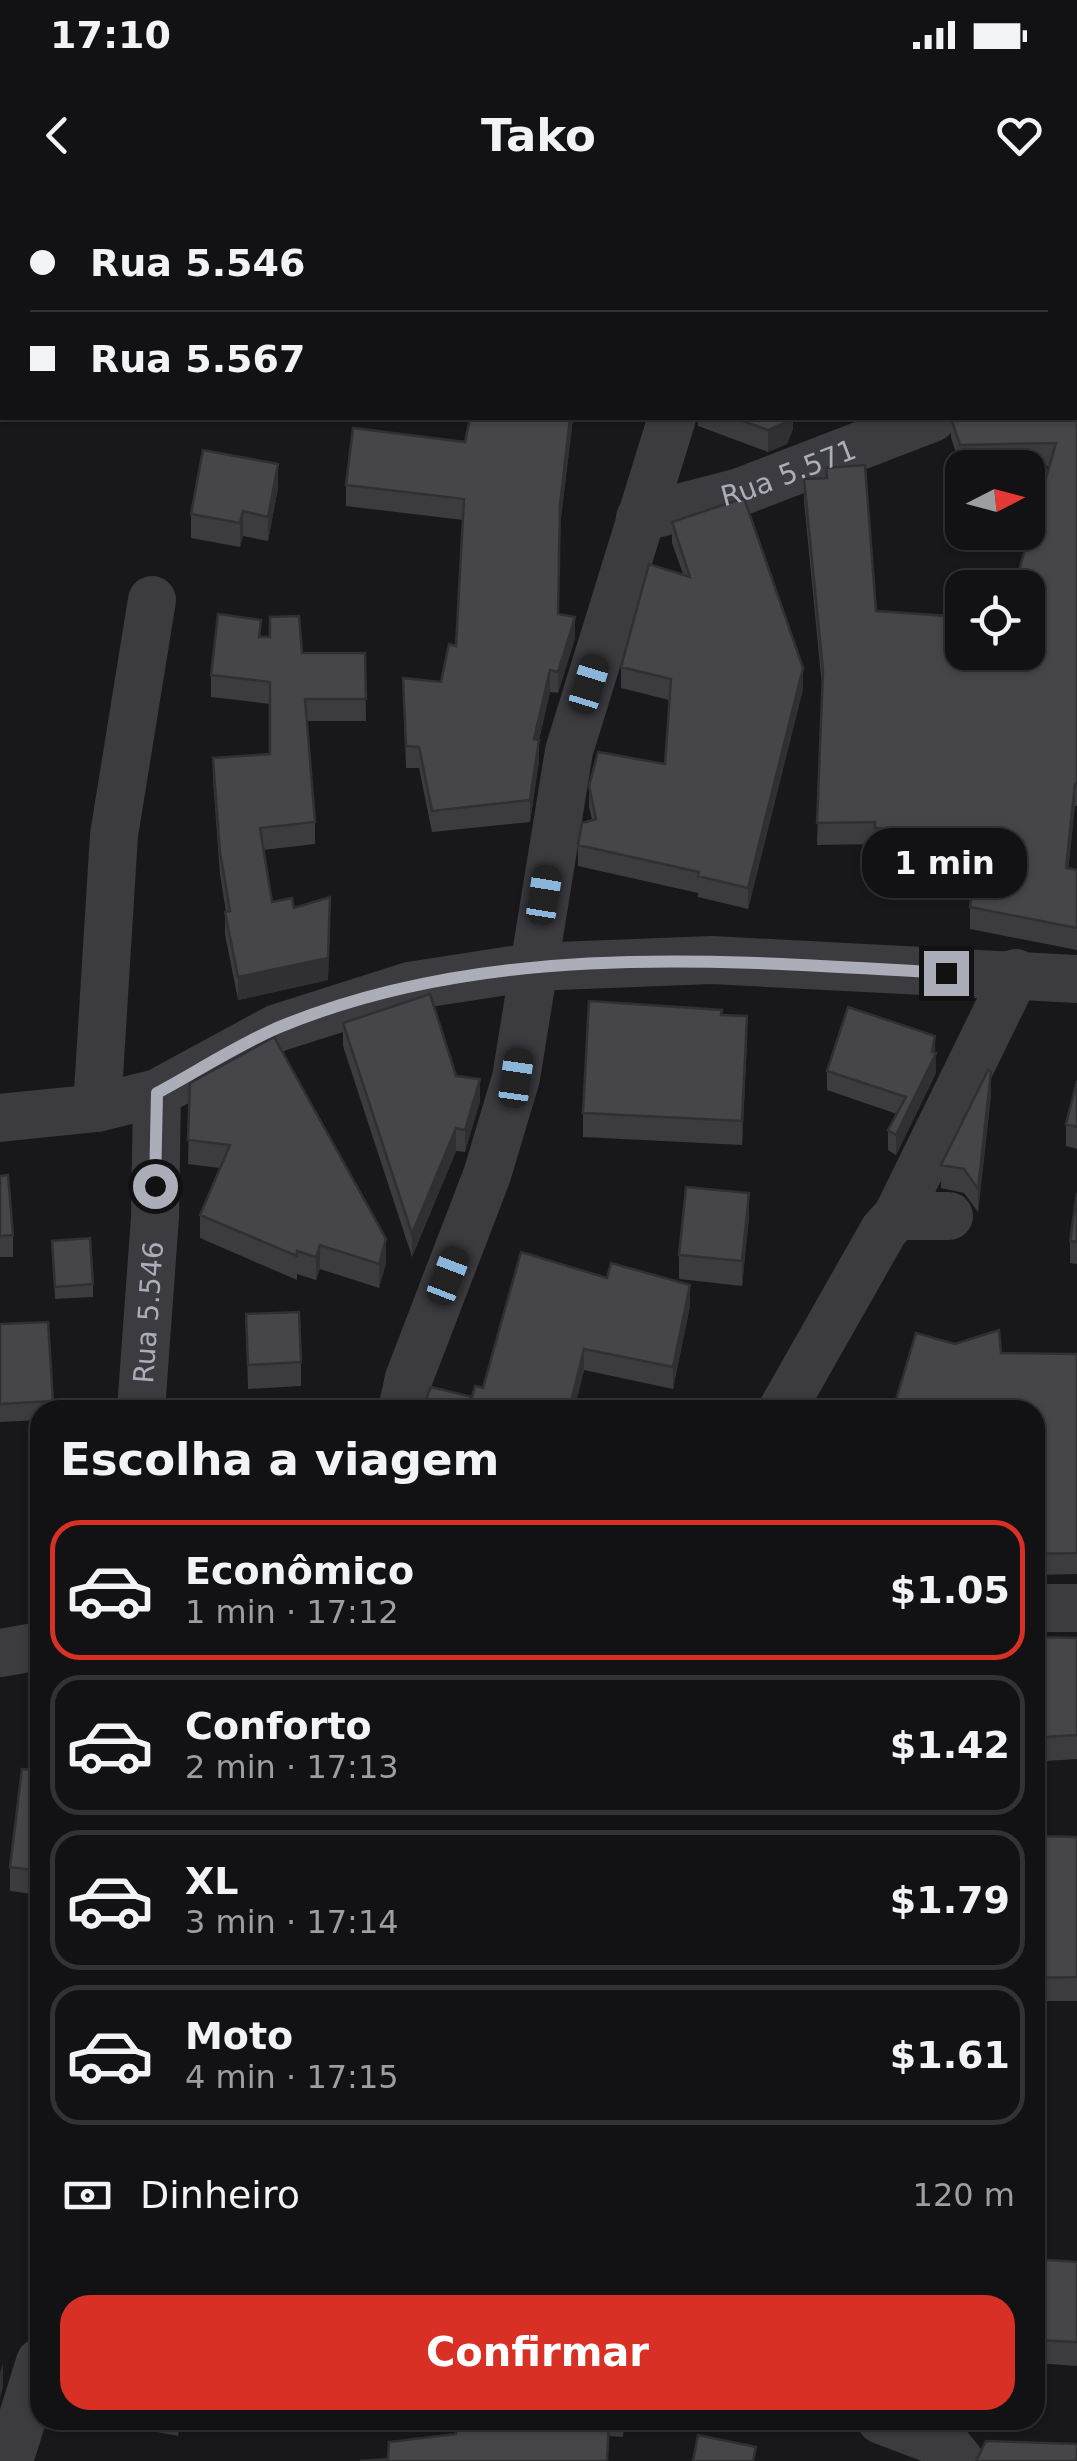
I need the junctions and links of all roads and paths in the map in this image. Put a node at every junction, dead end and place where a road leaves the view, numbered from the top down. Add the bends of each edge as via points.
1 (671, 420) edge
2 (927, 420) edge
3 (640, 518) junction
4 (152, 600) dead end
5 (532, 967) junction
6 (1016, 974) junction
7 (1077, 979) edge
8 (157, 1093) junction
9 (97, 1108) junction
10 (0, 1118) edge
11 (897, 1216) junction
12 (949, 1216) dead end
13 (142, 1400) edge
14 (404, 1400) edge
15 (788, 1400) edge
16 (1045, 1608) edge
17 (1077, 1608) edge
18 (30, 1648) edge
19 (0, 1654) edge
20 (30, 2394) edge
21 (907, 2430) edge
22 (9, 2461) edge
23 (960, 2461) edge

1 - 3 street
2 - 3 street, Rua 5.571 via 740,492
3 - 5 street via 568,751
4 - 9 street via 114,835
5 - 6 street via 712,960
5 - 8 street via 409,986 277,1028
5 - 14 street via 511,1094
6 - 7 street
6 - 11 street
8 - 9 street
8 - 13 street, Rua 5.546
9 - 10 street
11 - 12 street
11 - 15 street
16 - 17 street
18 - 19 street
20 - 22 street
21 - 23 street via 947,2445

